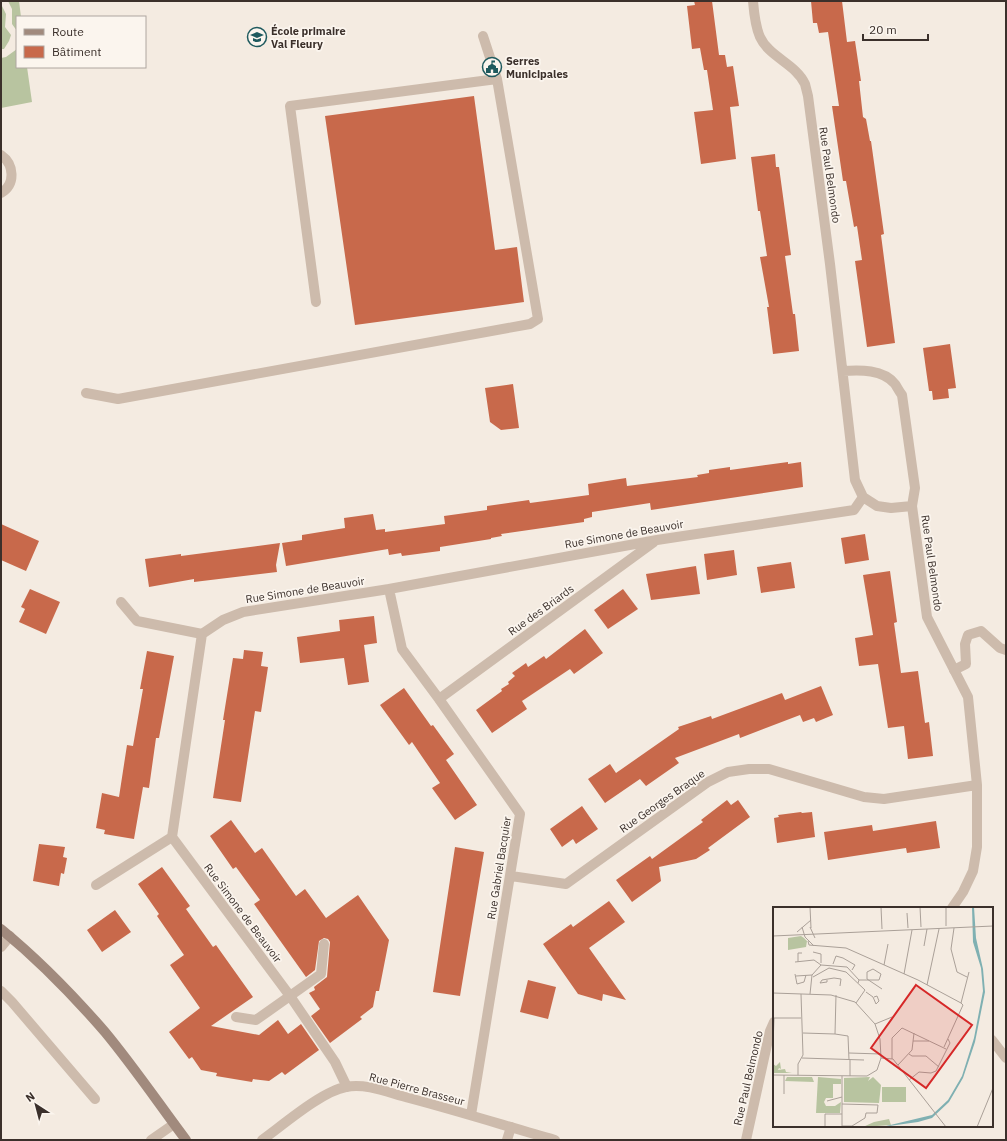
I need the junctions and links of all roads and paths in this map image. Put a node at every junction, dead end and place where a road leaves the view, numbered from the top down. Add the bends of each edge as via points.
1 (753, 1) edge
2 (483, 36) dead end
3 (497, 79) junction
4 (1, 156) edge
5 (1, 193) edge
6 (316, 302) dead end
7 (843, 370) junction
8 (86, 393) dead end
9 (863, 497) junction
10 (912, 506) junction
11 (656, 540) junction
12 (389, 589) junction
13 (121, 602) dead end
14 (202, 634) junction
15 (1006, 650) edge
16 (954, 670) junction
17 (439, 699) junction
18 (977, 785) junction
19 (172, 837) junction
20 (511, 876) junction
21 (96, 885) dead end
22 (953, 907) edge
23 (1, 929) edge
24 (10, 936) junction
25 (324, 944) dead end
26 (1, 947) edge
27 (1, 991) edge
28 (290, 996) junction
29 (236, 1018) dead end
30 (773, 1024) edge
31 (993, 1041) edge
32 (1006, 1058) edge
33 (346, 1087) junction
34 (95, 1099) dead end
35 (471, 1115) junction
36 (174, 1124) junction
37 (511, 1127) junction
38 (151, 1140) edge
39 (186, 1140) edge
40 (262, 1140) edge
41 (507, 1140) edge
42 (555, 1140) edge
43 (746, 1140) edge

1 - 7 street, Rue Paul Belmondo via 760,39 798,74 805,84
2 - 3 street
3 - 6 street via 290,106
3 - 8 street via 538,319 530,324 118,399
4 - 5 street via 10,164 12,171 9,185
7 - 9 street, Rue Paul Belmondo via 854,480
7 - 10 street, Rue Paul Belmondo via 864,369 882,375 894,383 902,395 915,488
9 - 10 street via 877,506
9 - 11 street, Rue Simone de Beauvoir via 854,510
10 - 16 street, Rue Paul Belmondo via 927,618
11 - 12 street, Rue Simone de Beauvoir
11 - 17 street, Rue des Briards
12 - 14 street, Rue Simone de Beauvoir via 242,612 223,620
12 - 17 street, Rue Gabriel Bacquier via 402,649
13 - 14 street via 137,621
14 - 19 street
15 - 16 street via 1000,648 981,631 968,635 965,644 966,664
16 - 18 street, Rue Paul Belmondo via 968,697
17 - 20 street, Rue Gabriel Bacquier via 520,814
18 - 20 street, Rue Georges Braque via 884,799 864,797 769,769 728,772 708,782 566,884
18 - 22 street, Rue Paul Belmondo via 977,847 973,871
19 - 21 street
19 - 28 street, Rue Simone de Beauvoir
20 - 35 street, Rue Gabriel Bacquier
23 - 24 street
24 - 26 street
24 - 36 street via 61,983 105,1033
25 - 28 street via 321,974
27 - 34 street
28 - 29 street via 256,1020
28 - 33 street, Rue Simone de Beauvoir via 335,1062
30 - 43 street, Rue Paul Belmondo
31 - 32 street
33 - 35 street, Rue Pierre Brasseur via 363,1086
33 - 40 street, Rue Pierre Brasseur via 332,1091 319,1099
35 - 37 street, Rue Pierre Brasseur
36 - 38 street
36 - 39 street
37 - 41 street
37 - 42 street, Rue Pierre Brasseur

